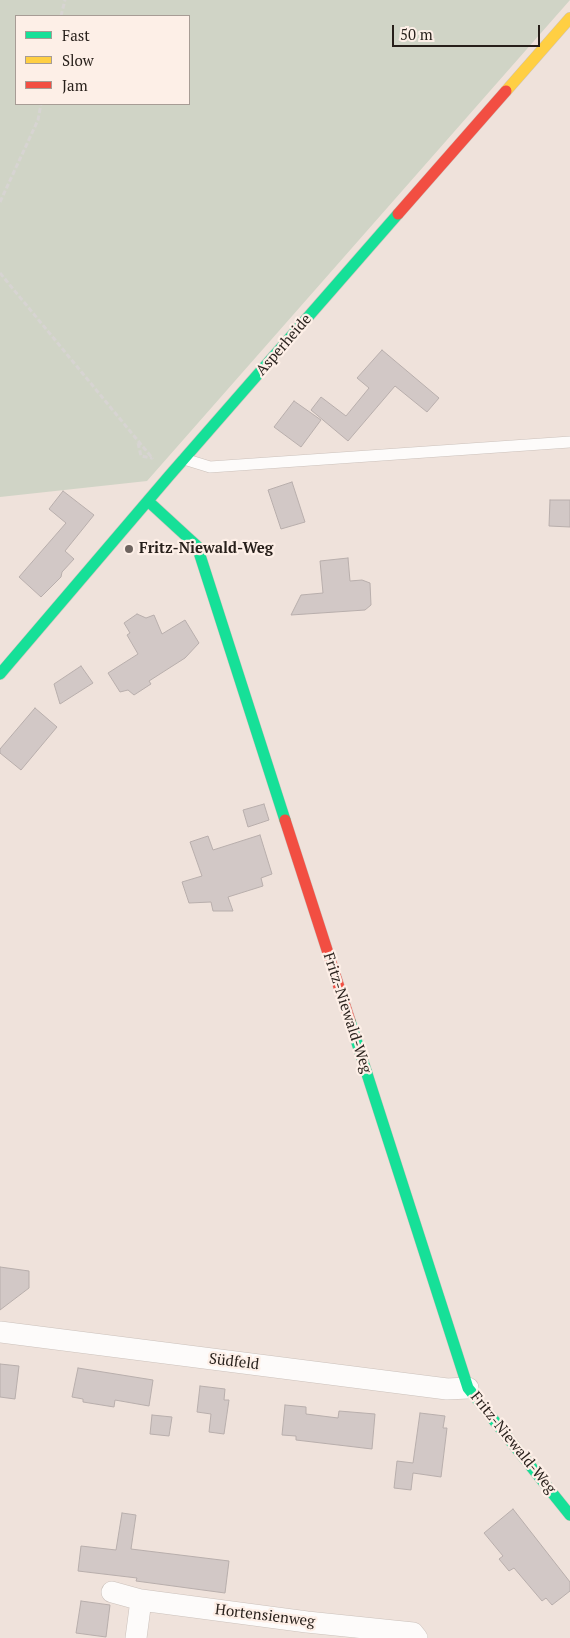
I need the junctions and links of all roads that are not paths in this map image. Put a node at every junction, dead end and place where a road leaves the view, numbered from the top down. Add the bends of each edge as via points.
1 (570, 18) edge
2 (570, 442) edge
3 (184, 459) junction
4 (148, 501) junction
5 (0, 674) edge
6 (0, 1332) edge
7 (468, 1388) junction
8 (570, 1515) edge
9 (112, 1592) dead end
10 (141, 1600) junction
11 (307, 1630) edge
12 (136, 1638) edge
13 (417, 1638) edge

1 - 3 street, Asperheide
2 - 3 lane via 210,467
3 - 4 street, Asperheide
4 - 5 street, Asperheide
4 - 7 street, Fritz-Niewald-Weg via 197,546
6 - 7 street, Südfeld
7 - 8 street, Fritz-Niewald-Weg
9 - 10 street, Hortensienweg
10 - 11 street, Hortensienweg
10 - 12 street
11 - 13 street, Hortensienweg via 413,1633

